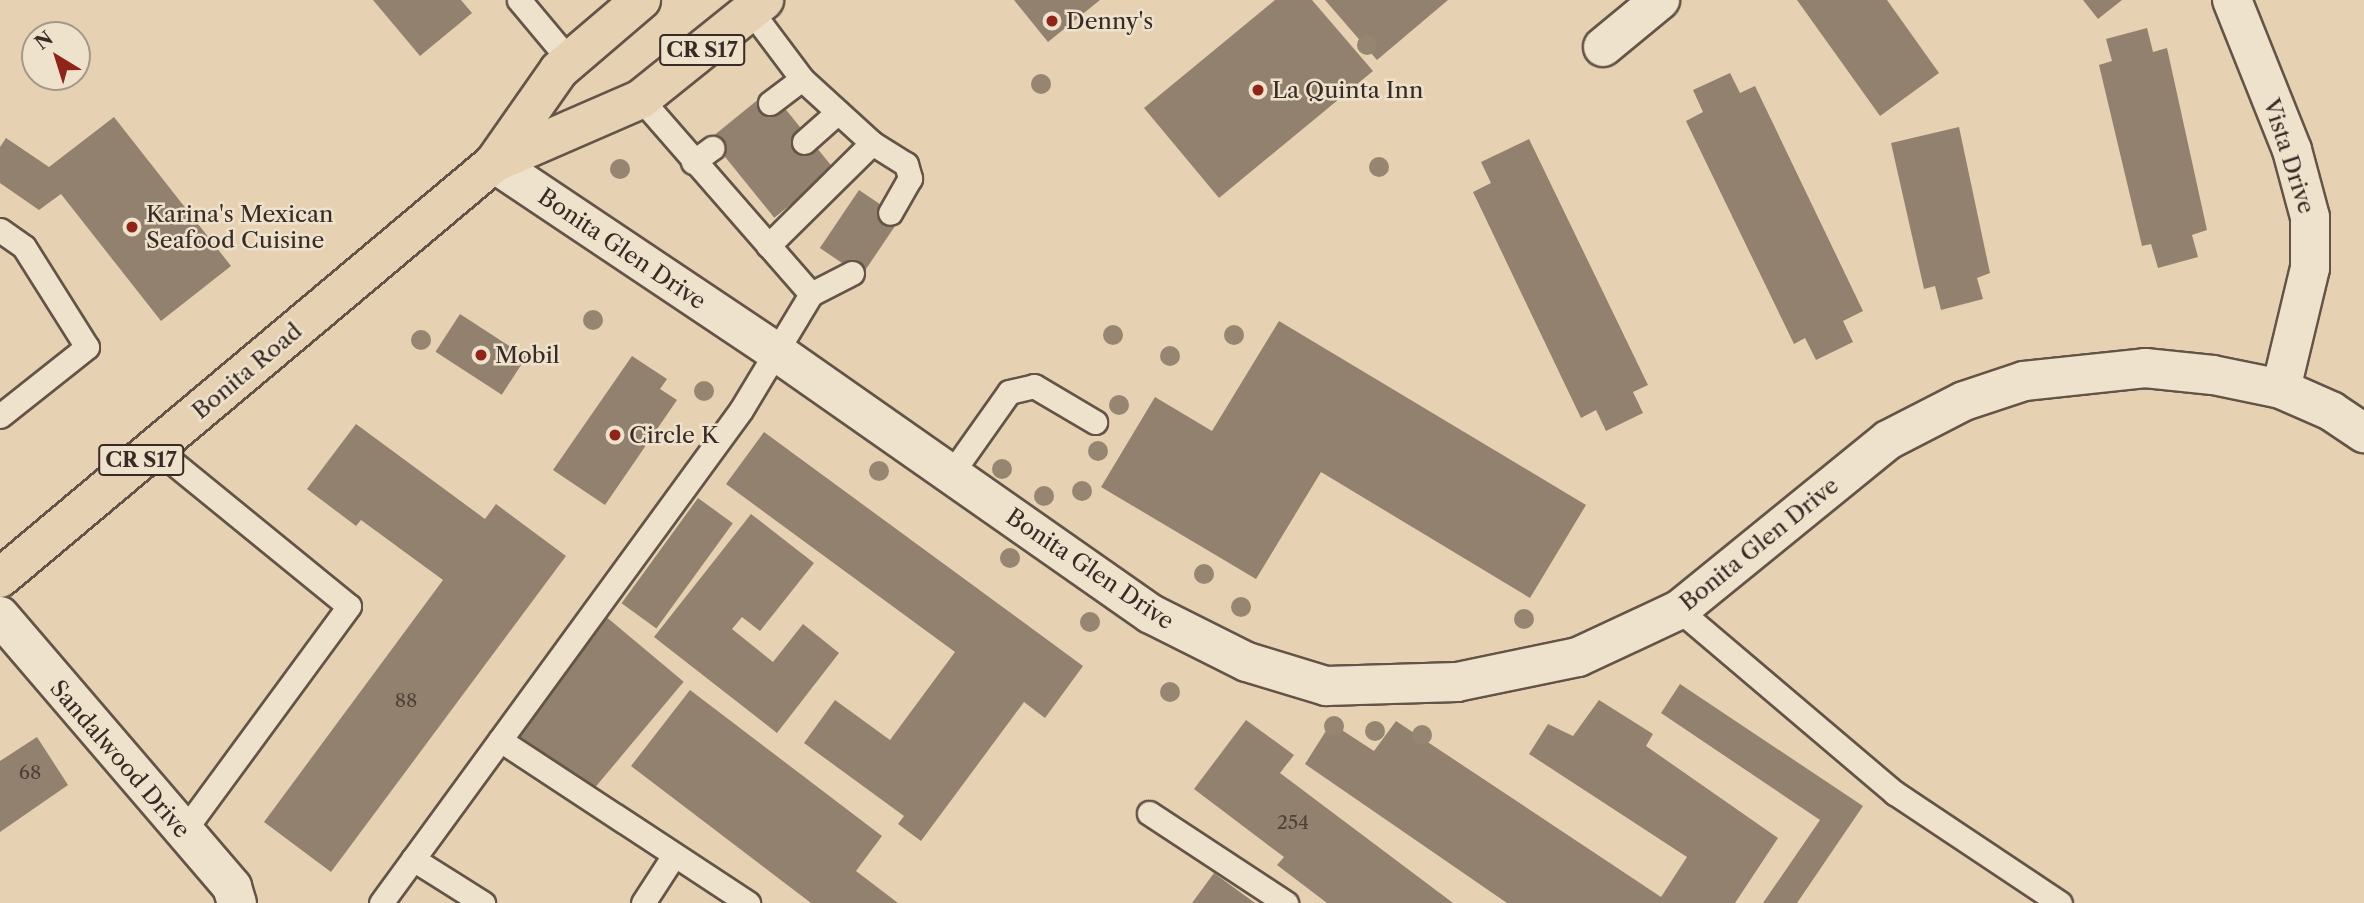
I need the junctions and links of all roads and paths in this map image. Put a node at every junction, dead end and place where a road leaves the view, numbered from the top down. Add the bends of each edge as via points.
1 (519, 0) edge
2 (641, 0) edge
3 (1660, 0) edge
4 (2232, 0) edge
5 (757, 5) edge
6 (1603, 47) dead end
7 (570, 61) junction
8 (802, 79) junction
9 (641, 99) junction
10 (770, 103) dead end
11 (838, 112) junction
12 (804, 142) dead end
13 (872, 143) junction
14 (712, 148) dead end
15 (694, 162) junction
16 (494, 163) junction
17 (890, 214) dead end
18 (0, 230) edge
19 (768, 246) junction
20 (852, 273) dead end
21 (811, 294) junction
22 (778, 353) junction
23 (2281, 389) junction
24 (0, 416) edge
25 (1095, 422) dead end
26 (2364, 433) edge
27 (155, 448) junction
28 (951, 474) junction
29 (0, 578) edge
30 (1679, 610) junction
31 (0, 616) edge
32 (500, 740) junction
33 (1149, 813) dead end
34 (184, 831) junction
35 (674, 855) junction
36 (413, 859) junction
37 (237, 903) edge
38 (381, 903) edge
39 (483, 903) edge
40 (643, 903) edge
41 (748, 903) edge
42 (1286, 903) edge
43 (2060, 903) edge

1 - 7 lane
2 - 7 main road, Bonita Road / CR S17
3 - 6 street
4 - 23 street, Vista Drive via 2292,150 2310,217 2310,268
5 - 8 lane
5 - 9 main road, Bonita Road / CR S17
7 - 16 main road, Bonita Road / CR S17
8 - 10 lane
8 - 11 lane
9 - 15 lane
9 - 16 main road, Bonita Road / CR S17
11 - 12 lane
11 - 13 lane
13 - 17 lane via 906,164 910,178
13 - 19 lane
14 - 15 lane
15 - 19 lane via 737,197
16 - 22 street, Bonita Glen Drive
16 - 27 main road, Bonita Road / CR S17
18 - 24 lane via 24,247 87,347
19 - 21 lane
20 - 21 lane
21 - 22 lane
22 - 28 street, Bonita Glen Drive
22 - 32 lane
23 - 26 street via 2331,411
23 - 30 street, Bonita Glen Drive via 2145,368 2079,371 1964,401 1888,440
25 - 28 lane via 1034,386 1009,392
27 - 29 main road, Bonita Road / CR S17
27 - 34 lane via 349,606
28 - 30 street, Bonita Glen Drive via 1151,614 1247,662 1326,686 1457,682 1564,660
30 - 43 lane via 1895,793
31 - 34 street, Sandalwood Drive
32 - 35 lane
32 - 36 lane
33 - 42 lane
34 - 37 street, Sandalwood Drive via 232,887
35 - 40 lane
35 - 41 lane
36 - 38 lane
36 - 39 lane

